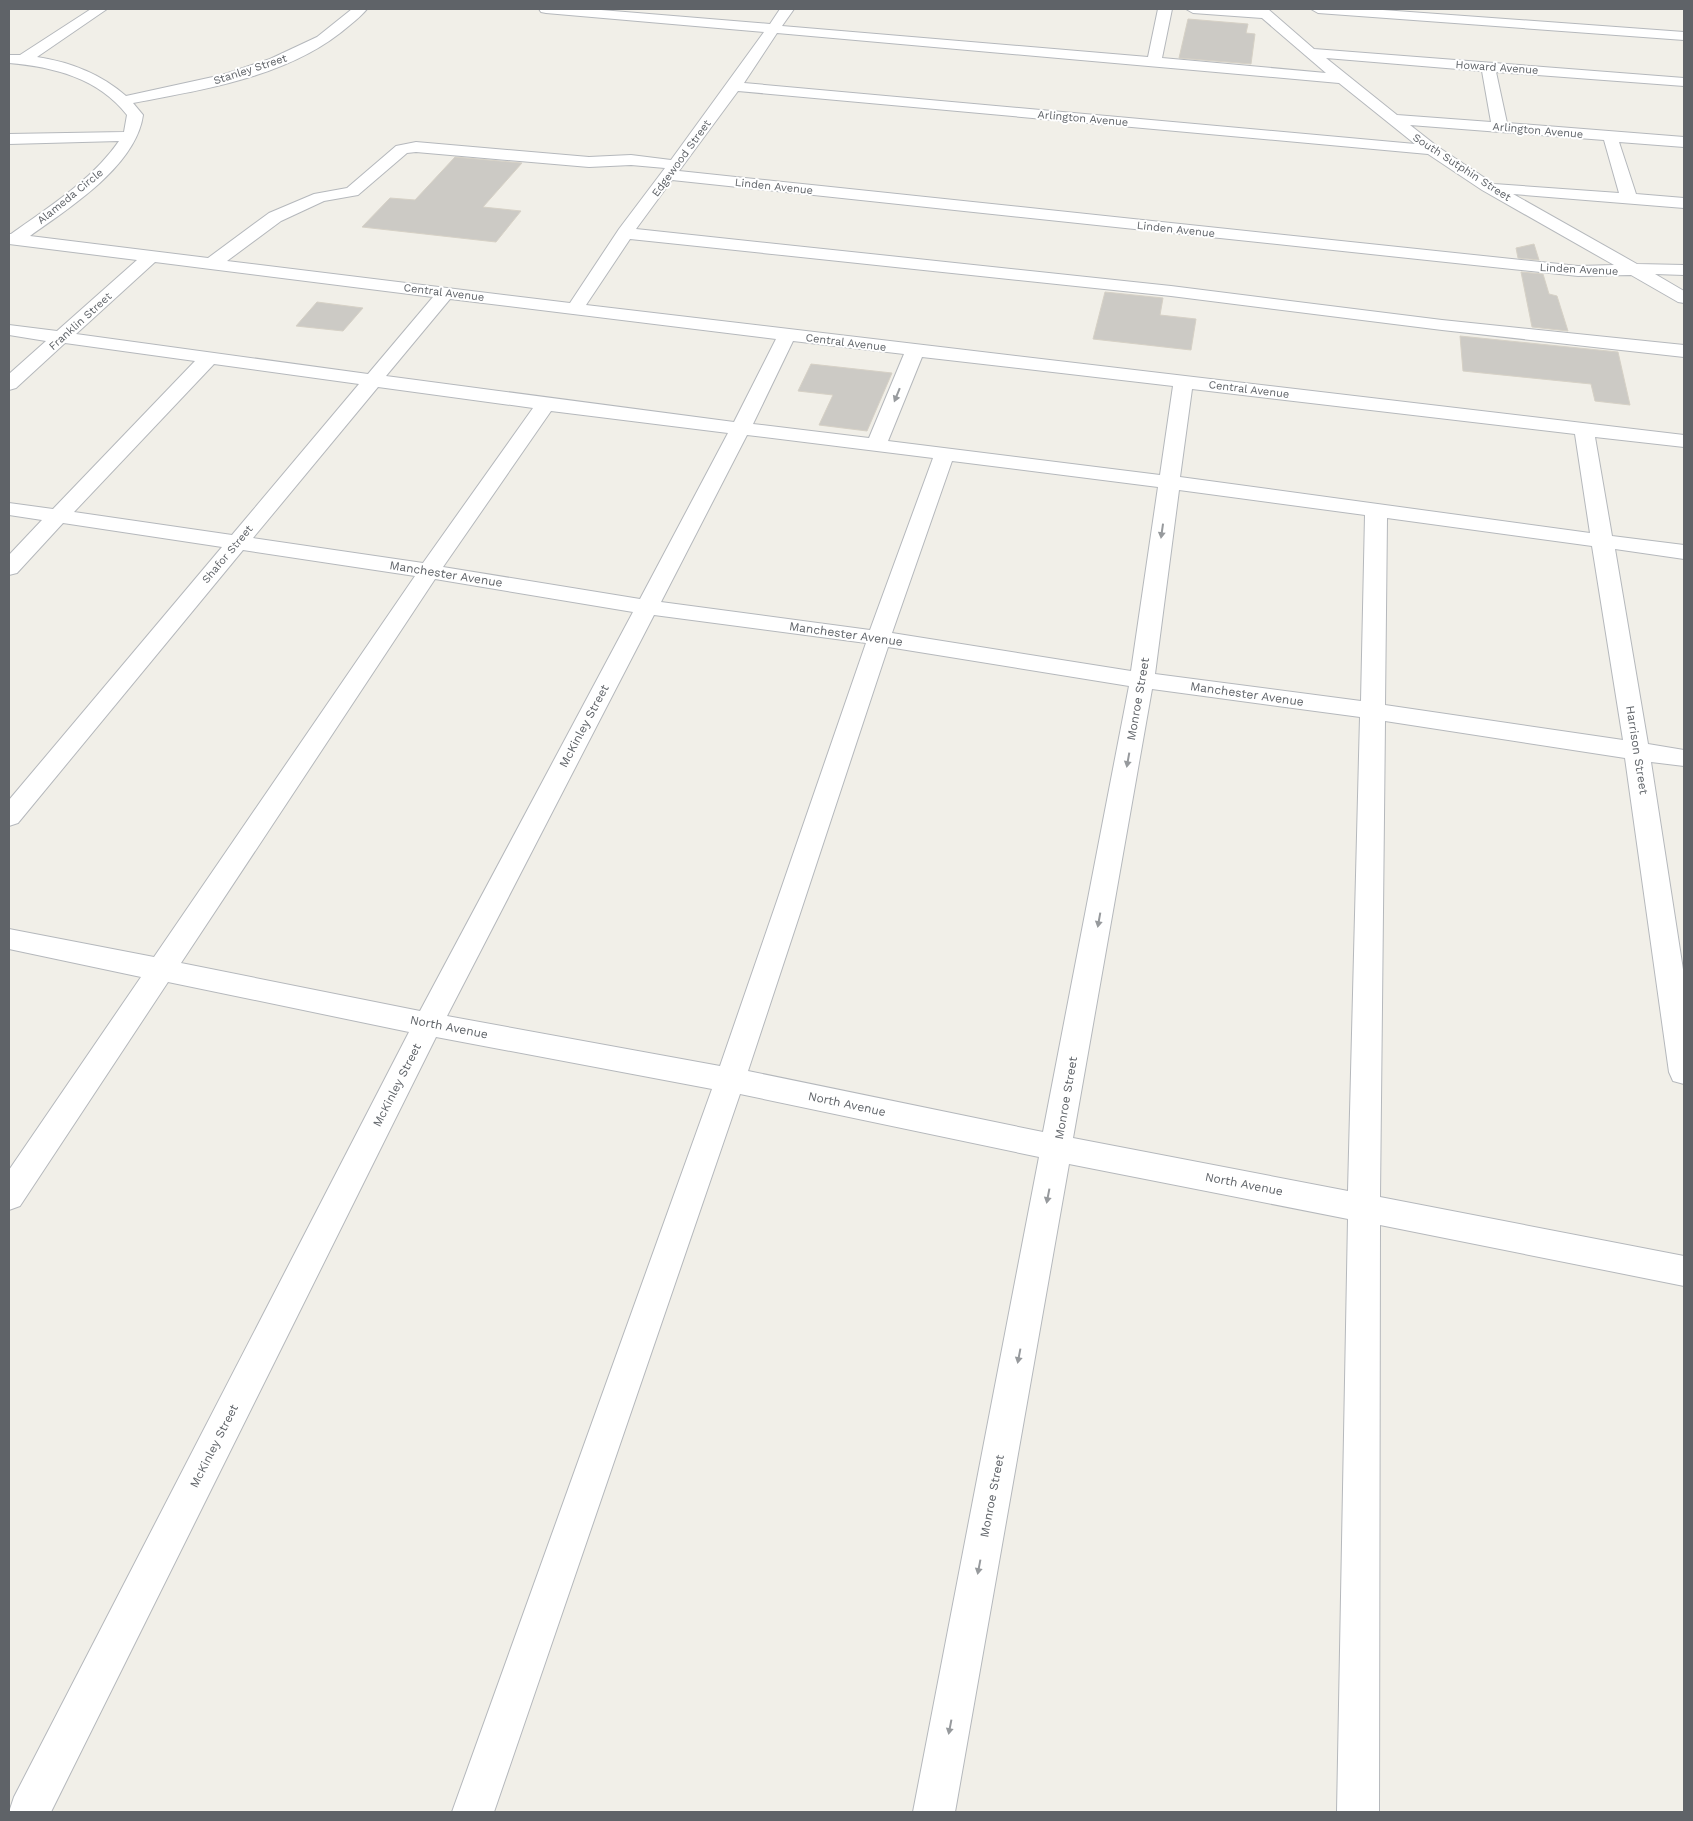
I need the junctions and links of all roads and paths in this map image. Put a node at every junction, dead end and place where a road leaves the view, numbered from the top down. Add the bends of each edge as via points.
1 (100, 9) edge
2 (360, 9) edge
3 (546, 9) edge
4 (787, 9) edge
5 (1165, 9) edge
6 (1193, 9) edge
7 (1318, 9) edge
8 (1531, 9) edge
9 (1262, 12) edge
10 (1536, 25) junction
11 (772, 28) junction
12 (1684, 36) edge
13 (1310, 53) junction
14 (16, 59) edge
15 (1154, 62) junction
16 (1488, 66) junction
17 (1344, 79) junction
18 (1684, 82) edge
19 (734, 86) junction
20 (126, 100) junction
21 (1392, 119) junction
22 (1500, 127) junction
23 (130, 136) junction
24 (1610, 136) junction
25 (9, 139) edge
26 (1684, 142) edge
27 (1432, 150) junction
28 (673, 170) junction
29 (1488, 187) junction
30 (1629, 198) junction
31 (1684, 203) edge
32 (625, 233) junction
33 (11, 240) edge
34 (151, 257) junction
35 (211, 264) junction
36 (1636, 270) junction
37 (1684, 270) edge
38 (446, 292) junction
39 (1684, 298) edge
40 (575, 308) junction
41 (9, 330) edge
42 (787, 335) junction
43 (63, 337) junction
44 (915, 350) junction
45 (1684, 351) edge
46 (210, 357) junction
47 (372, 379) junction
48 (1183, 381) junction
49 (9, 384) edge
50 (546, 404) junction
51 (741, 428) junction
52 (1584, 429) junction
53 (1684, 441) edge
54 (876, 446) junction
55 (944, 455) junction
56 (1169, 482) junction
57 (9, 509) edge
58 (1376, 510) junction
59 (59, 517) junction
60 (1603, 541) junction
61 (236, 543) junction
62 (1684, 552) edge
63 (9, 568) edge
64 (429, 571) junction
65 (647, 607) junction
66 (879, 638) junction
67 (1142, 680) junction
68 (1372, 711) junction
69 (1637, 751) junction
70 (1684, 758) edge
71 (9, 817) edge
72 (9, 939) edge
73 (164, 969) junction
74 (428, 1024) junction
75 (1684, 1072) edge
76 (730, 1080) junction
77 (1057, 1148) junction
78 (9, 1196) edge
79 (1364, 1207) junction
80 (1684, 1271) edge
81 (29, 1812) edge
82 (473, 1812) edge
83 (934, 1812) edge
84 (1358, 1812) edge

1 - 14 street
2 - 20 street, Stanley Street via 324,39 288,58 222,79
3 - 11 street
4 - 11 street, Edgewood Street
5 - 15 street
6 - 9 street
7 - 10 street
8 - 10 street
9 - 13 street, South Sutphin Street
10 - 12 street
11 - 15 street
11 - 19 street, Edgewood Street
13 - 16 street, Howard Avenue
13 - 17 street, South Sutphin Street
14 - 20 street via 62,68 100,81
15 - 17 street
16 - 18 street, Howard Avenue
16 - 22 street
17 - 21 street, South Sutphin Street
19 - 27 street, Arlington Avenue
19 - 28 street, Edgewood Street
20 - 23 street, Alameda Circle via 136,115
21 - 22 street, Arlington Avenue
21 - 27 street, South Sutphin Street
22 - 24 street, Arlington Avenue
23 - 25 street
23 - 33 street, Alameda Circle via 113,160 91,180
24 - 26 street, Arlington Avenue
24 - 30 street
27 - 29 street, South Sutphin Street
28 - 32 street, Edgewood Street
28 - 35 street, Linden Avenue via 631,160 589,162 416,147 402,149 352,192 320,197 275,217
28 - 36 street, Linden Avenue via 1578,271
29 - 30 street
29 - 36 street, South Sutphin Street
30 - 31 street
32 - 40 street, Edgewood Street
32 - 45 street via 1171,290 1442,325
33 - 34 street, Central Avenue
34 - 35 street, Central Avenue
34 - 43 street, Franklin Street
35 - 38 street, Central Avenue
36 - 37 street, Linden Avenue
36 - 39 street, South Sutphin Street
38 - 40 street, Central Avenue
38 - 47 street, Shafor Street
40 - 42 street, Central Avenue
41 - 43 street
42 - 44 street, Central Avenue
42 - 51 street, McKinley Street
43 - 46 street
43 - 49 street, Franklin Street
44 - 48 street, Central Avenue
44 -> 54 street
46 - 47 street
46 - 59 street
47 - 50 street
47 - 61 street, Shafor Street
48 - 52 street, Central Avenue
48 - 56 street, Monroe Street
50 - 51 street
50 - 64 street
51 - 54 street
51 - 65 street, McKinley Street
52 - 53 street, Central Avenue
52 - 60 street, Harrison Street
54 - 55 street
55 - 56 street
55 - 66 street
56 - 58 street
56 -> 67 street, Monroe Street
57 - 59 street, Manchester Avenue
58 - 60 street
58 - 68 street
59 - 61 street, Manchester Avenue
59 - 63 street
60 - 62 street
60 - 69 street, Harrison Street
61 - 64 street, Manchester Avenue
61 - 71 street, Shafor Street
64 - 65 street, Manchester Avenue
64 - 73 street
65 - 66 street, Manchester Avenue
65 - 74 street, McKinley Street
66 - 67 street, Manchester Avenue
66 - 76 street
67 - 68 street, Manchester Avenue
67 -> 77 street, Monroe Street
68 - 69 street, Manchester Avenue
68 - 79 street
69 - 70 street, Manchester Avenue
69 - 75 street, Harrison Street
72 - 73 street, North Avenue
73 - 74 street, North Avenue
73 - 78 street
74 - 76 street, North Avenue
74 - 81 street, McKinley Street
76 - 77 street, North Avenue
76 - 82 street
77 - 79 street, North Avenue
77 -> 83 street, Monroe Street
79 - 80 street, North Avenue
79 - 84 street

